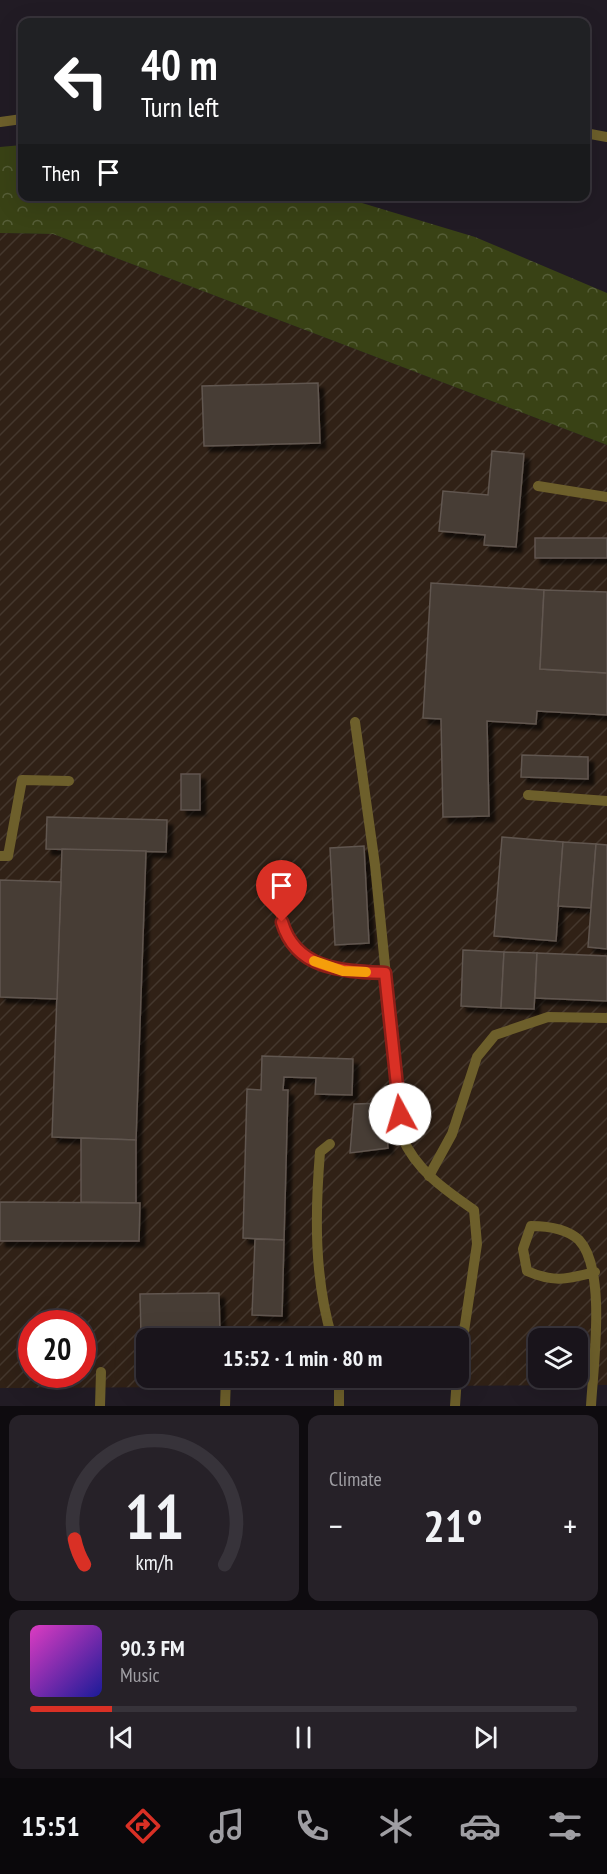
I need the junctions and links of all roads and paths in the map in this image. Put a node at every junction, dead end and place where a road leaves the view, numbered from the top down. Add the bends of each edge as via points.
1 (18, 120) edge
2 (0, 122) edge
3 (590, 134) edge
4 (607, 137) edge
5 (538, 486) dead end
6 (607, 497) edge
7 (355, 722) dead end
8 (69, 781) dead end
9 (528, 795) dead end
10 (607, 801) edge
11 (0, 856) edge
12 (273, 872) dead end
13 (385, 973) junction
14 (607, 1018) edge
15 (330, 1144) dead end
16 (429, 1176) junction
17 (595, 1272) junction
18 (330, 1328) edge
19 (465, 1328) edge
20 (101, 1372) dead end
21 (226, 1388) edge
22 (339, 1388) edge
23 (456, 1388) edge
24 (100, 1406) edge
25 (225, 1406) edge
26 (339, 1406) edge
27 (455, 1406) edge
28 (591, 1406) edge

1 - 2 lane
3 - 4 lane
5 - 6 lane
7 - 13 lane
8 - 11 lane via 21,780 8,855
9 - 10 lane
12 - 13 lane via 286,938 298,952 343,971
13 - 16 lane via 402,1137 410,1155
14 - 16 lane via 548,1017 495,1035 477,1056 452,1134
15 - 18 lane via 320,1152 318,1224 321,1294
16 - 19 lane via 474,1210 477,1244
17 - 17 lane via 548,1280 527,1271 523,1250 531,1226 562,1231 578,1239 588,1251
17 - 28 lane via 598,1331
20 - 24 lane
21 - 25 lane
22 - 26 lane
23 - 27 lane

